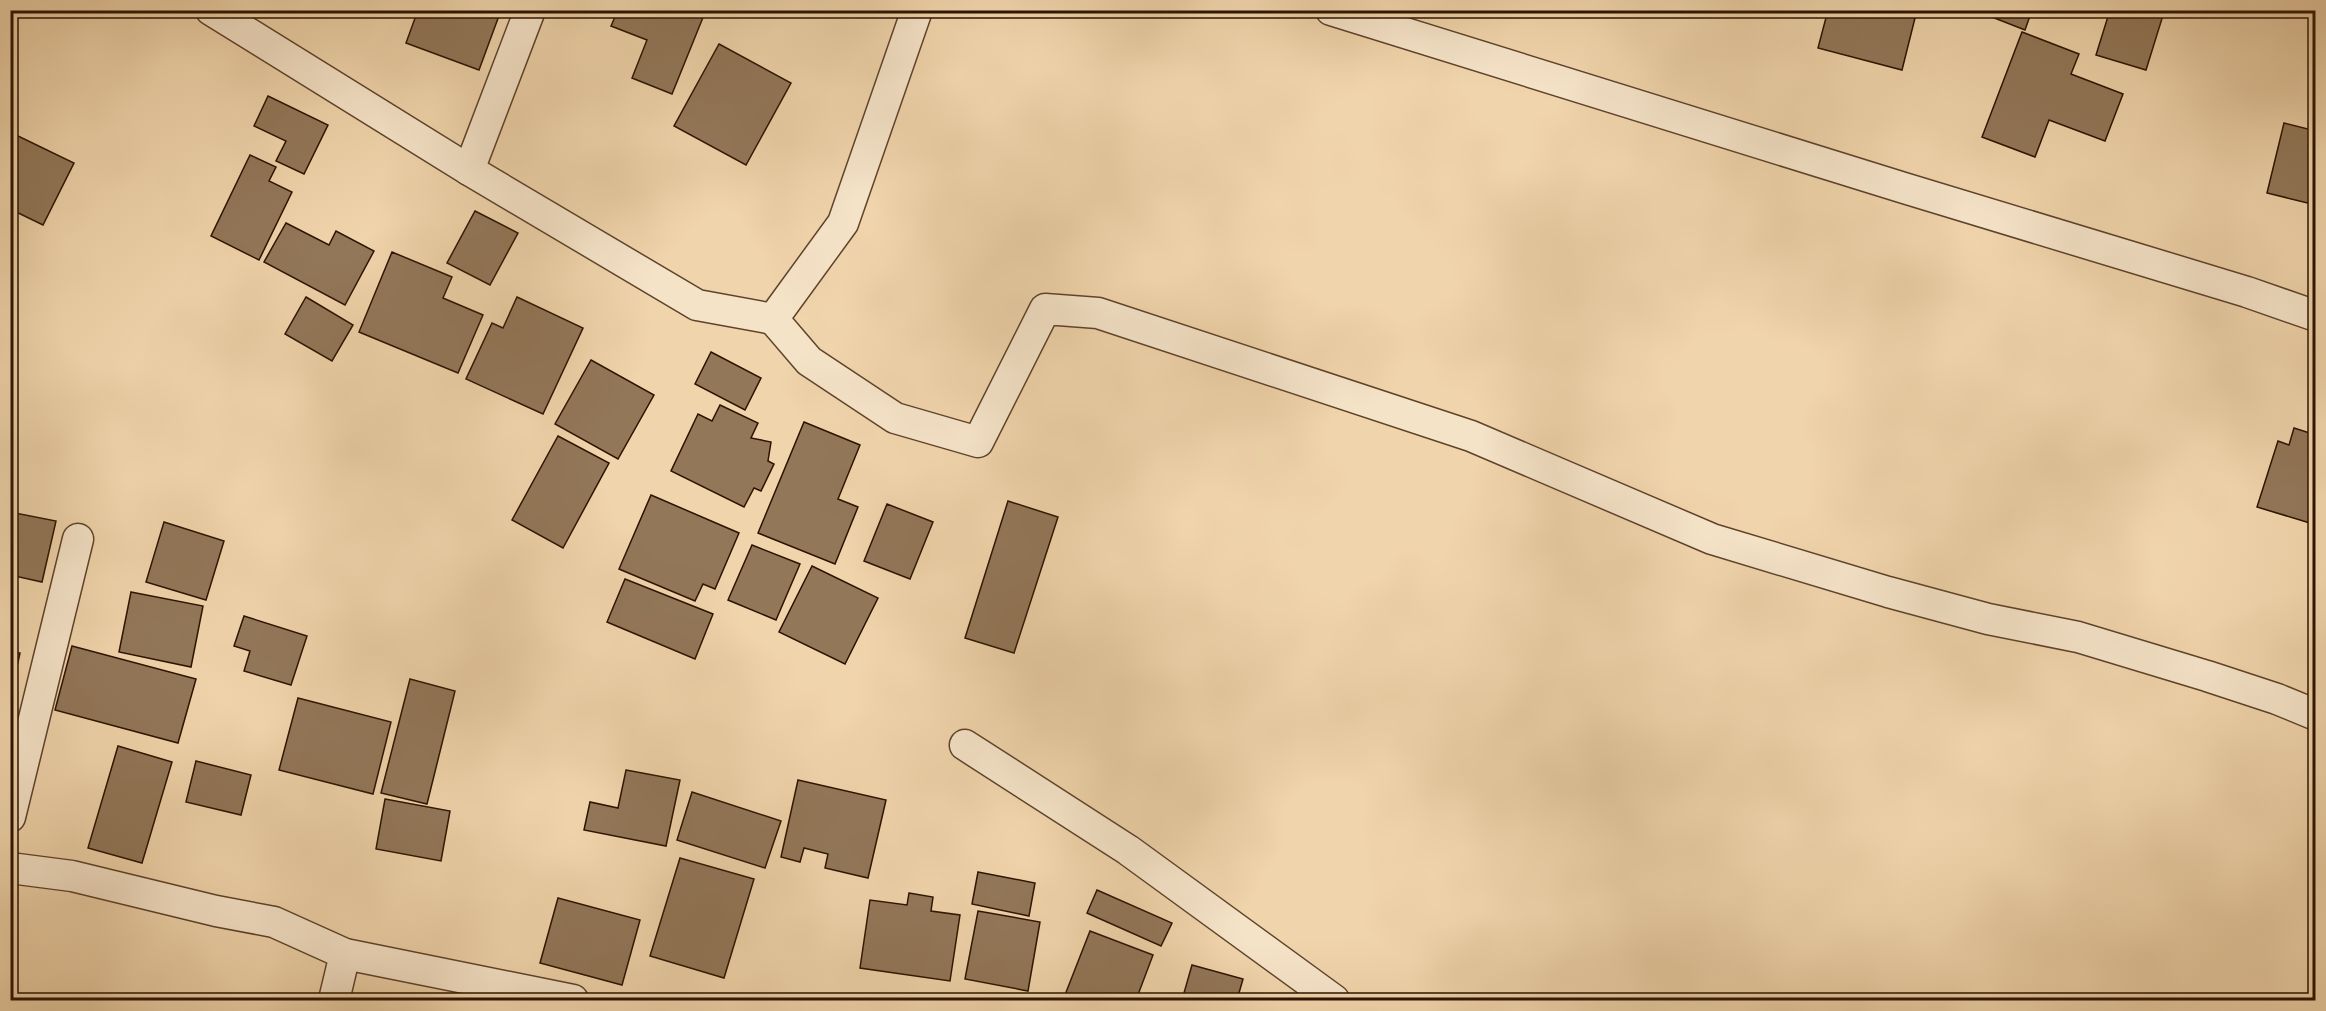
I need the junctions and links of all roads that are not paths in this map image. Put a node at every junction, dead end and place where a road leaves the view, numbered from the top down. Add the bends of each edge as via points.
1 (211, 10) edge
2 (530, 10) edge
3 (917, 10) edge
4 (1331, 10) edge
5 (469, 170) junction
6 (2316, 316) edge
7 (773, 319) junction
8 (78, 539) dead end
9 (2316, 715) edge
10 (965, 745) dead end
11 (10, 817) edge
12 (10, 868) edge
13 (345, 954) junction
14 (333, 1000) edge
15 (573, 1000) edge
16 (1334, 1000) edge

1 - 5 street
2 - 5 street
3 - 7 street via 843,223
4 - 6 street
5 - 7 street via 697,305
7 - 9 street via 809,362 895,418 978,442 1045,309 1098,313 1471,436 1712,539 1988,619 2078,637 2217,679
8 - 11 street
10 - 16 street via 1128,850
12 - 13 street via 72,876 274,922
13 - 14 street
13 - 15 street

